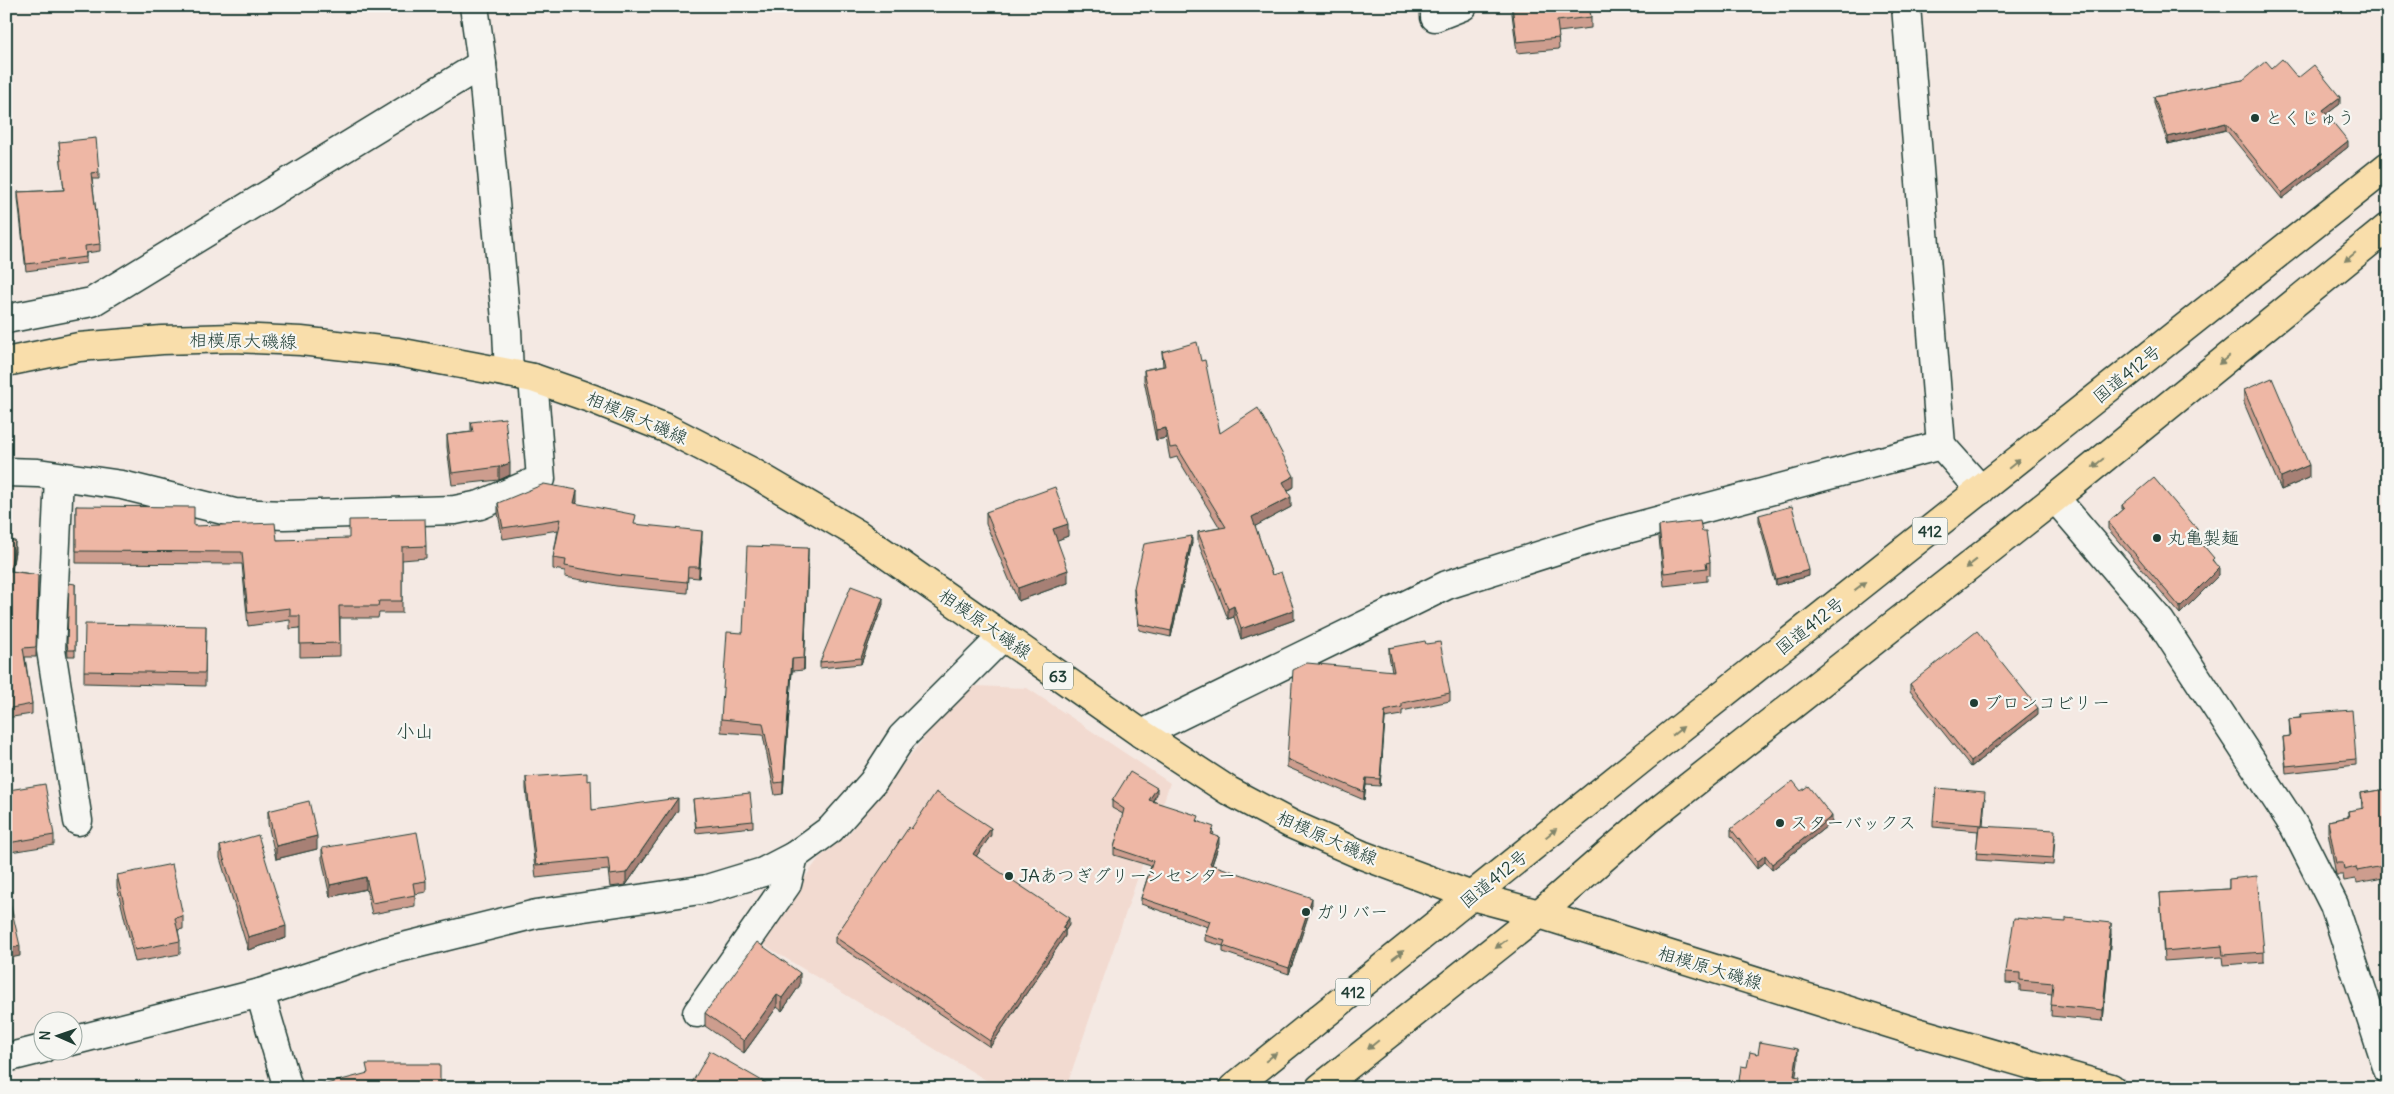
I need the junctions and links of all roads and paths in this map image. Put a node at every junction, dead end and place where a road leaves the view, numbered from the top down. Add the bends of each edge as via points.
1 (474, 6) edge
2 (1435, 6) edge
3 (1463, 6) edge
4 (1906, 6) edge
5 (482, 64) junction
6 (2388, 166) edge
7 (2388, 227) edge
8 (6, 319) edge
9 (6, 362) edge
10 (520, 376) junction
11 (1941, 445) junction
12 (6, 472) edge
13 (60, 477) junction
14 (1981, 490) junction
15 (2055, 498) junction
16 (1003, 636) junction
17 (1142, 734) junction
18 (78, 820) dead end
19 (794, 856) junction
20 (1472, 896) junction
21 (1539, 914) junction
22 (260, 993) junction
23 (697, 1013) dead end
24 (82, 1038) edge
25 (32, 1052) edge
26 (6, 1058) edge
27 (2388, 1070) edge
28 (288, 1088) edge
29 (1233, 1088) edge
30 (1320, 1088) edge
31 (2111, 1088) edge

1 - 5 street
2 - 3 street via 1435,17
4 - 11 street
5 - 8 street via 92,302
5 - 10 street via 507,330
14 -> 6 main road, 国道412号 / 412
7 -> 15 main road
9 - 10 main road, 相模原大磯線 / 63 via 79,348 162,340 234,338 300,341 398,352
10 - 13 street via 541,479 480,505 455,510 322,514 235,512 122,485
10 - 16 main road, 相模原大磯線 / 63 via 593,398 668,429 752,472 856,533
11 - 14 street
11 - 17 street via 1601,536 1448,585
12 - 13 street
13 - 18 street via 51,650
20 -> 14 main road, 国道412号 / 412
15 -> 21 main road via 1648,820
15 - 27 street via 2160,621 2294,826 2334,905
16 - 17 main road, 相模原大磯線 / 63
16 - 19 street via 902,737 872,782 831,828
17 - 20 main road, 相模原大磯線 / 63 via 1229,791 1291,824 1362,856
19 - 22 street via 763,872 707,890 536,914 387,951
19 - 23 street via 787,884
20 - 21 main road, 相模原大磯線 / 63
29 -> 20 main road, 国道412号 / 412
21 -> 30 main road
21 - 31 main road, 相模原大磯線 / 63 via 1914,1031
22 - 24 street
22 - 28 street
25 - 26 street

